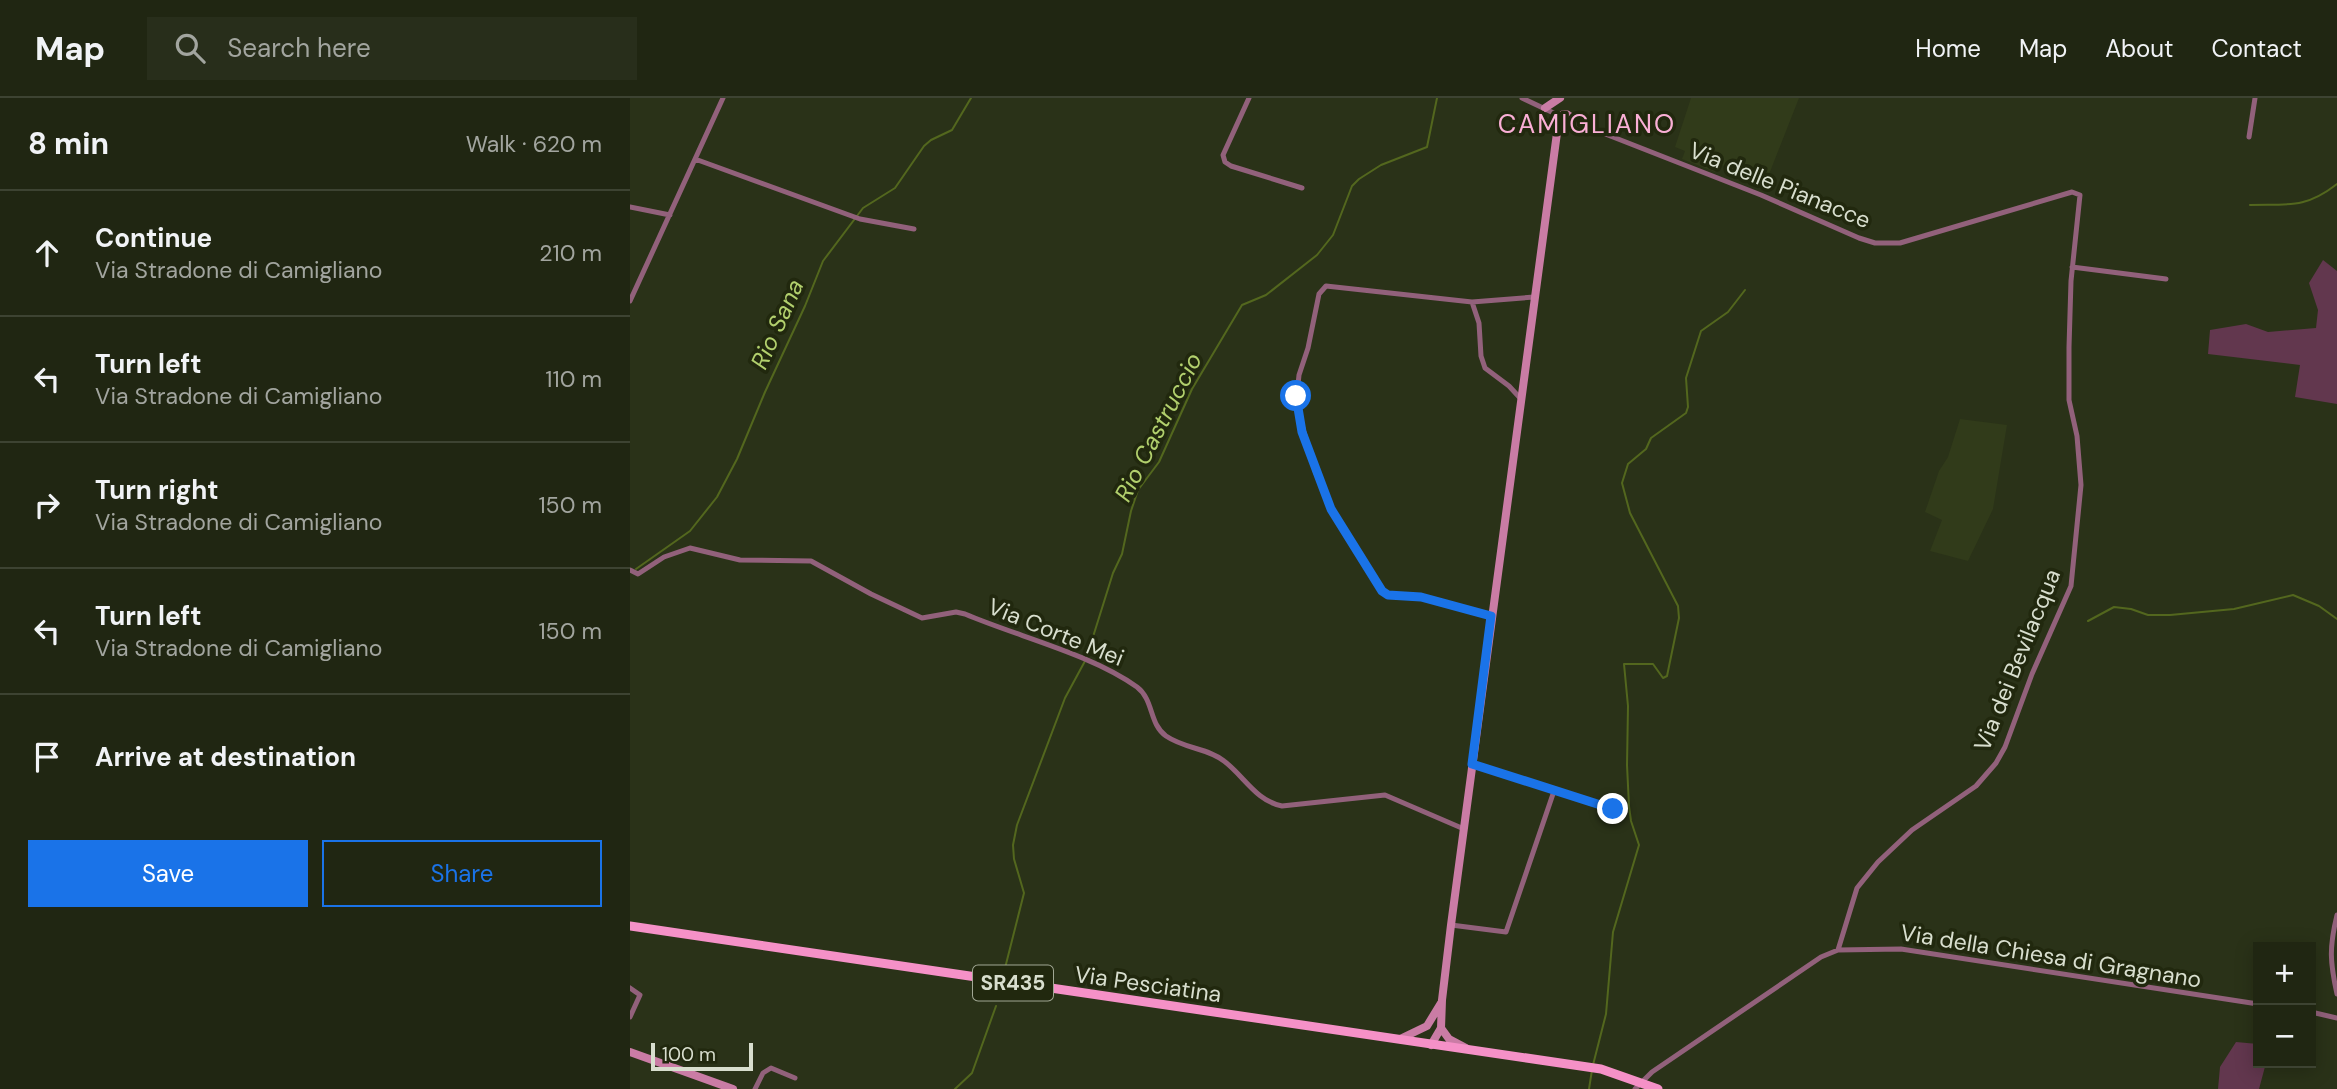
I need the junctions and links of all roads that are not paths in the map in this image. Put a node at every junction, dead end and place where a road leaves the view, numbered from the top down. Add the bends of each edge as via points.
1 (723, 98) edge
2 (1249, 98) edge
3 (1522, 98) edge
4 (1561, 98) edge
5 (2255, 98) edge
6 (1545, 108) junction
7 (1565, 118) junction
8 (2249, 137) dead end
9 (695, 159) junction
10 (1302, 188) dead end
11 (2080, 195) joint
12 (630, 207) edge
13 (670, 215) junction
14 (914, 229) dead end
15 (2072, 267) junction
16 (2166, 279) dead end
17 (1534, 297) junction
18 (630, 301) edge
19 (1472, 302) junction
20 (1521, 399) junction
21 (630, 571) edge
22 (1491, 616) junction
23 (1472, 764) junction
24 (1554, 791) junction
25 (1613, 809) dead end
26 (1464, 829) junction
27 (2337, 915) edge
28 (1451, 925) junction
29 (630, 926) edge
30 (1838, 950) junction
31 (630, 988) edge
32 (2337, 994) edge
33 (1442, 1000) junction
34 (2253, 1003) edge
35 (2316, 1013) edge
36 (630, 1017) edge
37 (2337, 1018) edge
38 (1427, 1026) junction
39 (1441, 1028) junction
40 (1397, 1040) junction
41 (1431, 1045) junction
42 (1469, 1051) junction
43 (630, 1052) edge
44 (795, 1078) dead end
45 (1642, 1082) junction
46 (733, 1089) edge
47 (755, 1089) edge
48 (1634, 1089) edge
49 (1658, 1089) edge

1 - 9 street
2 - 10 street via 1223,155 1225,162
3 - 6 street, Via delle Pianacce
4 - 6 street
4 - 7 street
5 - 8 street
6 - 7 street, Via delle Pianacce
7 - 11 street, Via delle Pianacce via 1875,243 1900,243 2072,192
7 - 17 street via 1555,143
9 - 13 street
9 - 14 street via 860,219
11 - 15 street, Via dei Bevilacqua
12 - 13 street
13 - 18 street
15 - 16 street
15 - 30 street, Via dei Bevilacqua via 2069,400 2081,485 2071,586 1996,763 1976,786 1912,830 1878,862 1857,888
17 - 19 street
17 - 20 street
19 - 20 street via 1485,368
19 - 22 street via 1326,286 1319,294 1296,404 1331,509 1382,591
20 - 22 street
21 - 26 street, Via Corte Mei via 638,574 664,557 690,548 740,560 811,561 922,618 965,614 1126,680 1146,695 1160,731 1224,760 1269,802 1282,806 1385,795
22 - 23 street
23 - 24 street
23 - 26 street
24 - 25 street
24 - 28 street via 1506,932
26 - 28 street
27 - 32 street via 2330,960
28 - 33 street
29 - 40 main road, Via Pesciatina / SR435
30 - 34 street, Via della Chiesa di Gragnano via 1901,949
30 - 45 street via 1805,968
31 - 36 street via 639,995
33 - 38 street
33 - 39 street
35 - 37 street
38 - 40 street
38 - 41 street
39 - 41 street
39 - 42 street
40 - 41 main road, Via Pesciatina / SR435
41 - 42 main road, Via Pesciatina / SR435
42 - 45 main road, Via Pesciatina / SR435 via 1593,1068
43 - 46 street
44 - 47 street via 771,1068
45 - 48 street
45 - 49 main road, Via Pesciatina / SR435

